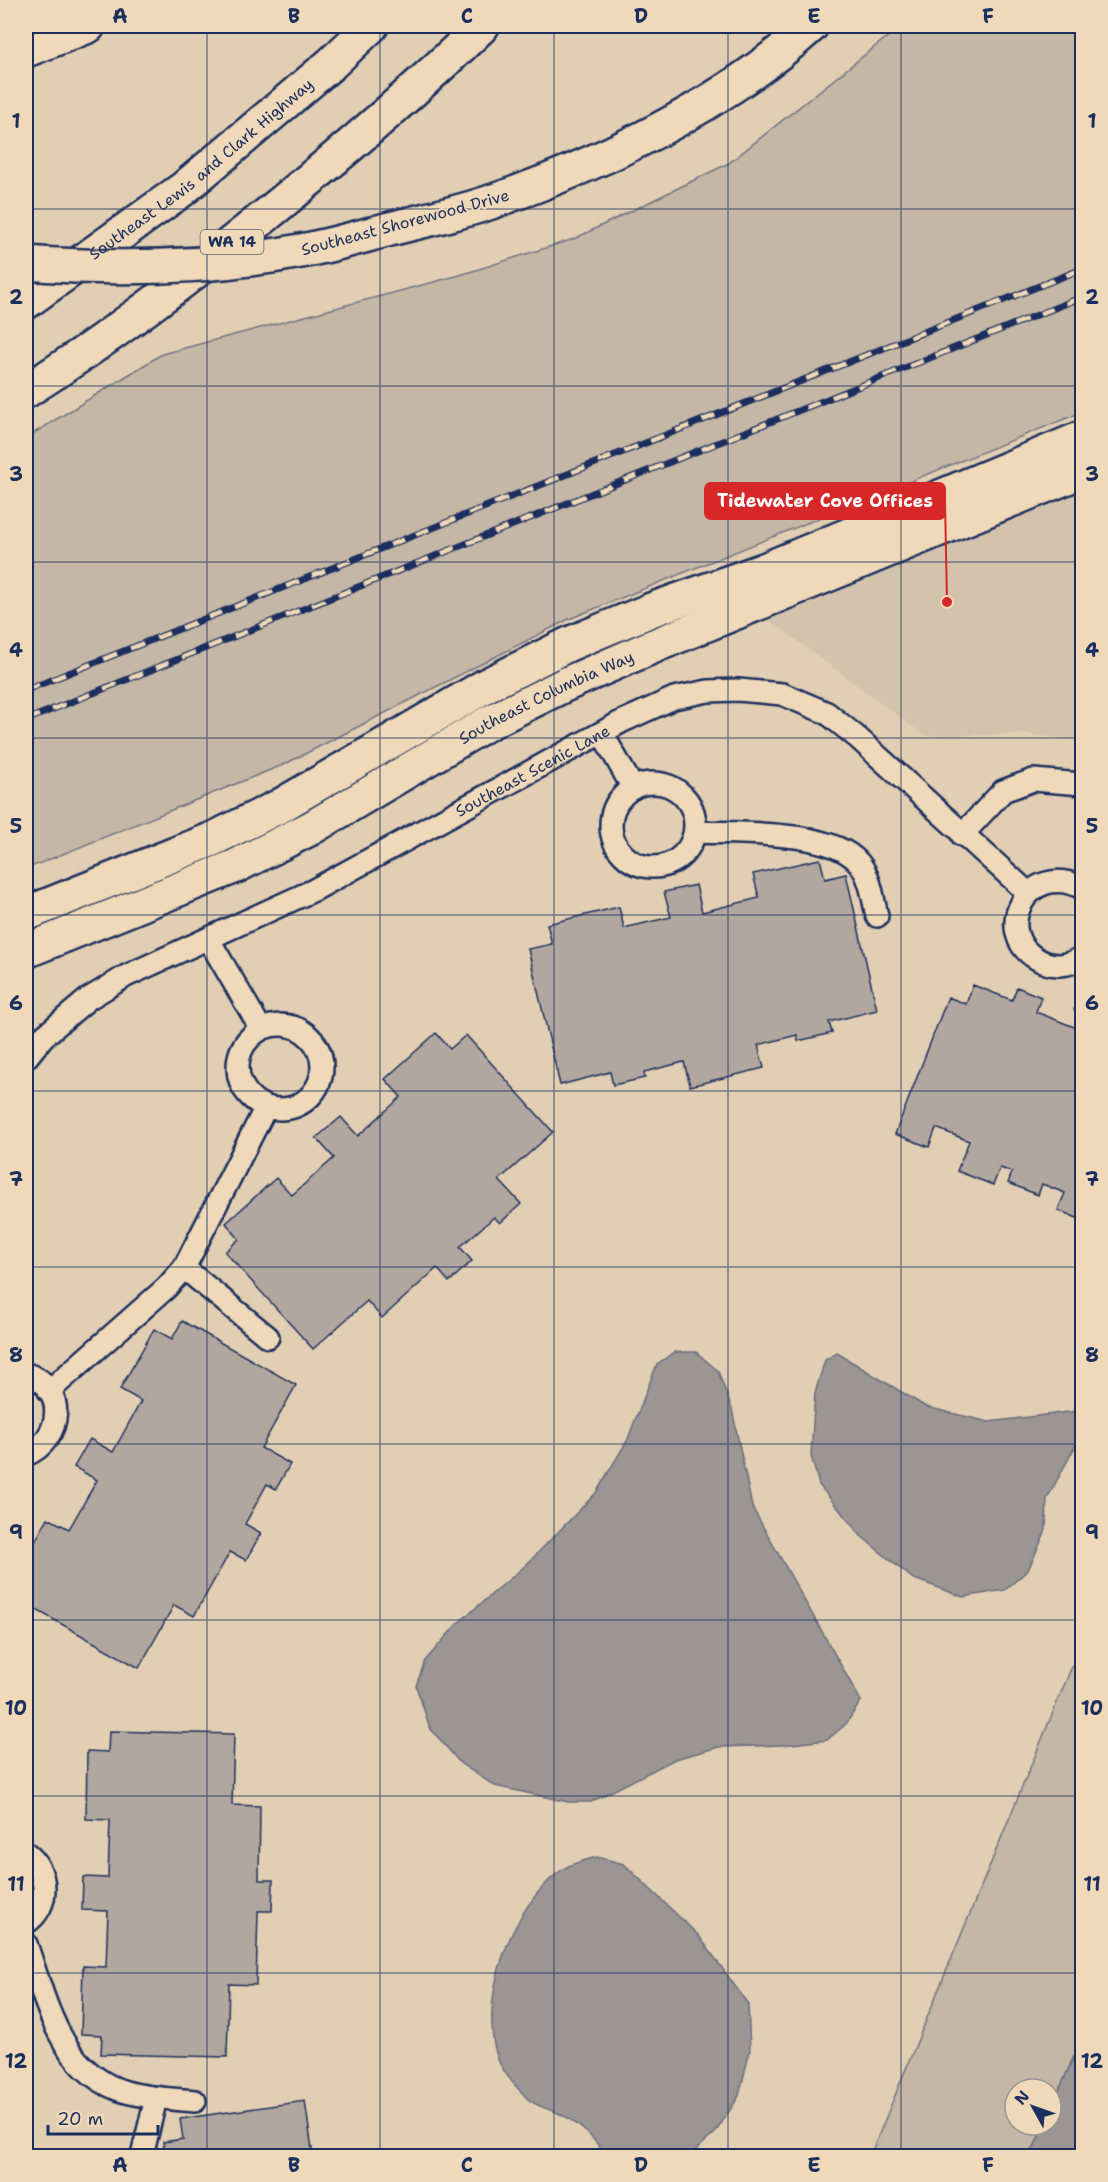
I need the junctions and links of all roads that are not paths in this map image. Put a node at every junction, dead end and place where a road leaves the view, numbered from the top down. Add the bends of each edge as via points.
1 (88, 26) edge
2 (371, 26) edge
3 (482, 26) edge
4 (497, 26) edge
5 (811, 26) edge
6 (26, 50) edge
7 (428, 79) junction
8 (26, 263) edge
9 (26, 302) edge
10 (26, 391) edge
11 (1083, 438) edge
12 (1083, 471) edge
13 (602, 733) junction
14 (1083, 784) edge
15 (633, 789) junction
16 (695, 832) junction
17 (962, 835) junction
18 (1083, 888) edge
19 (1028, 894) junction
20 (26, 914) edge
21 (877, 916) dead end
22 (209, 940) junction
23 (26, 951) edge
24 (1083, 957) edge
25 (261, 1029) junction
26 (26, 1058) edge
27 (266, 1107) junction
28 (184, 1268) junction
29 (268, 1337) dead end
30 (26, 1374) edge
31 (49, 1391) junction
32 (26, 1455) edge
33 (26, 1852) edge
34 (26, 1923) edge
35 (26, 1944) edge
36 (156, 2098) junction
37 (195, 2101) dead end
38 (142, 2157) edge

1 - 6 main road
2 - 9 main road, Southeast Lewis and Clark Highway via 183,189
3 - 7 main road, WA 14
4 - 7 main road
5 - 8 main road, Southeast Shorewood Drive, bridge via 736,84 668,125 587,166 486,204 305,251 124,268
7 - 10 main road, WA 14 via 158,301
11 - 20 main road, Southeast Columbia Way via 764,570 569,644 487,685 280,806 213,839
12 - 23 main road, Southeast Columbia Way via 564,685 488,723 311,828 236,866
13 - 15 lane
13 - 17 lane, Southeast Scenic Lane via 674,698 696,693 738,690 782,694 827,713
13 - 22 lane, Southeast Scenic Lane via 314,890
14 - 17 lane via 1033,780 1004,790
15 - 16 lane via 652,782 680,792 695,817
15 - 16 lane via 616,805 611,819 611,834 626,858 639,866 668,865 681,857
16 - 21 lane via 804,838 840,848 859,863 869,882
17 - 19 lane, Southeast Scenic Lane
18 - 19 lane via 1057,880
19 - 24 lane via 1016,917 1022,945 1032,957 1059,966
22 - 25 lane
22 - 26 lane, Southeast Scenic Lane via 126,976 88,999 43,1036
25 - 27 lane via 243,1046 238,1075 244,1089
25 - 27 lane via 279,1024 294,1026 312,1039 322,1059 322,1073 308,1099 281,1109
27 - 28 lane
28 - 29 lane
28 - 31 lane
30 - 31 lane
31 - 32 lane via 55,1404 53,1431 46,1443
33 - 34 lane via 40,1869 44,1896 39,1909
35 - 36 lane via 60,2037 74,2059 101,2081 126,2092
36 - 37 lane
36 - 38 lane

